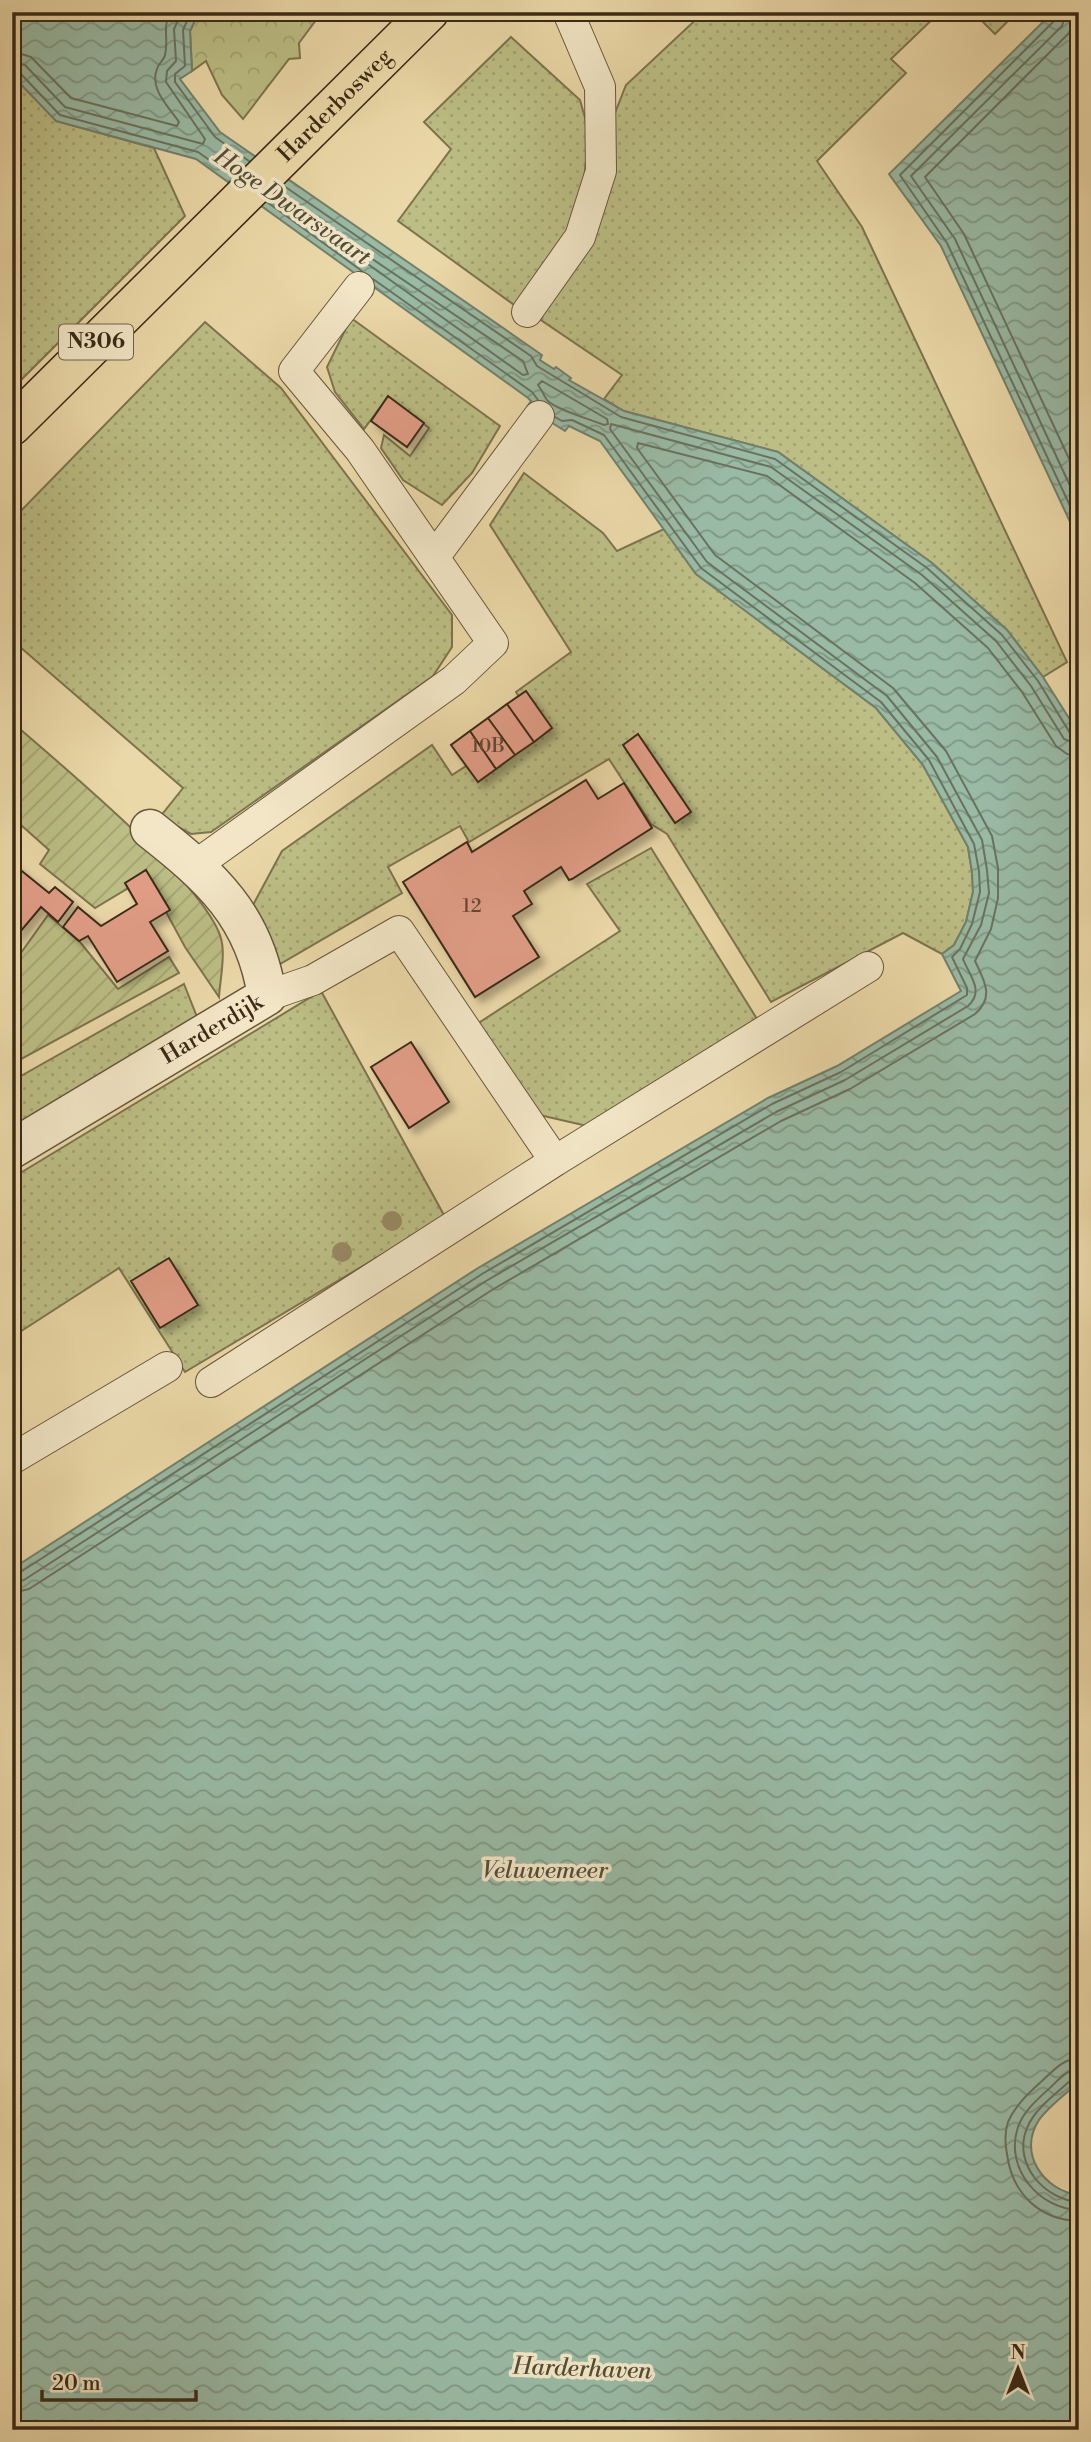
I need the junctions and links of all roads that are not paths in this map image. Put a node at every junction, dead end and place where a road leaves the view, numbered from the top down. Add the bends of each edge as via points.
1 (429, 12) edge
2 (568, 12) edge
3 (359, 287) dead end
4 (527, 312) dead end
5 (539, 416) dead end
6 (12, 426) edge
7 (435, 556) junction
8 (150, 829) dead end
9 (196, 865) junction
10 (868, 967) dead end
11 (267, 996) junction
12 (12, 1149) edge
13 (555, 1161) junction
14 (167, 1367) dead end
15 (211, 1382) dead end
16 (12, 1459) edge

1 - 6 main road, Harderbosweg / N306
2 - 4 lane via 600,87 601,171 580,237
3 - 7 lane via 295,371 360,450
5 - 7 lane
7 - 9 lane via 493,643 454,680
8 - 9 street, Harderdijk
9 - 11 street, Harderdijk via 245,924 262,961
10 - 13 lane
11 - 12 street, Harderdijk
11 - 13 lane via 313,979 399,931
13 - 15 lane
14 - 16 lane

